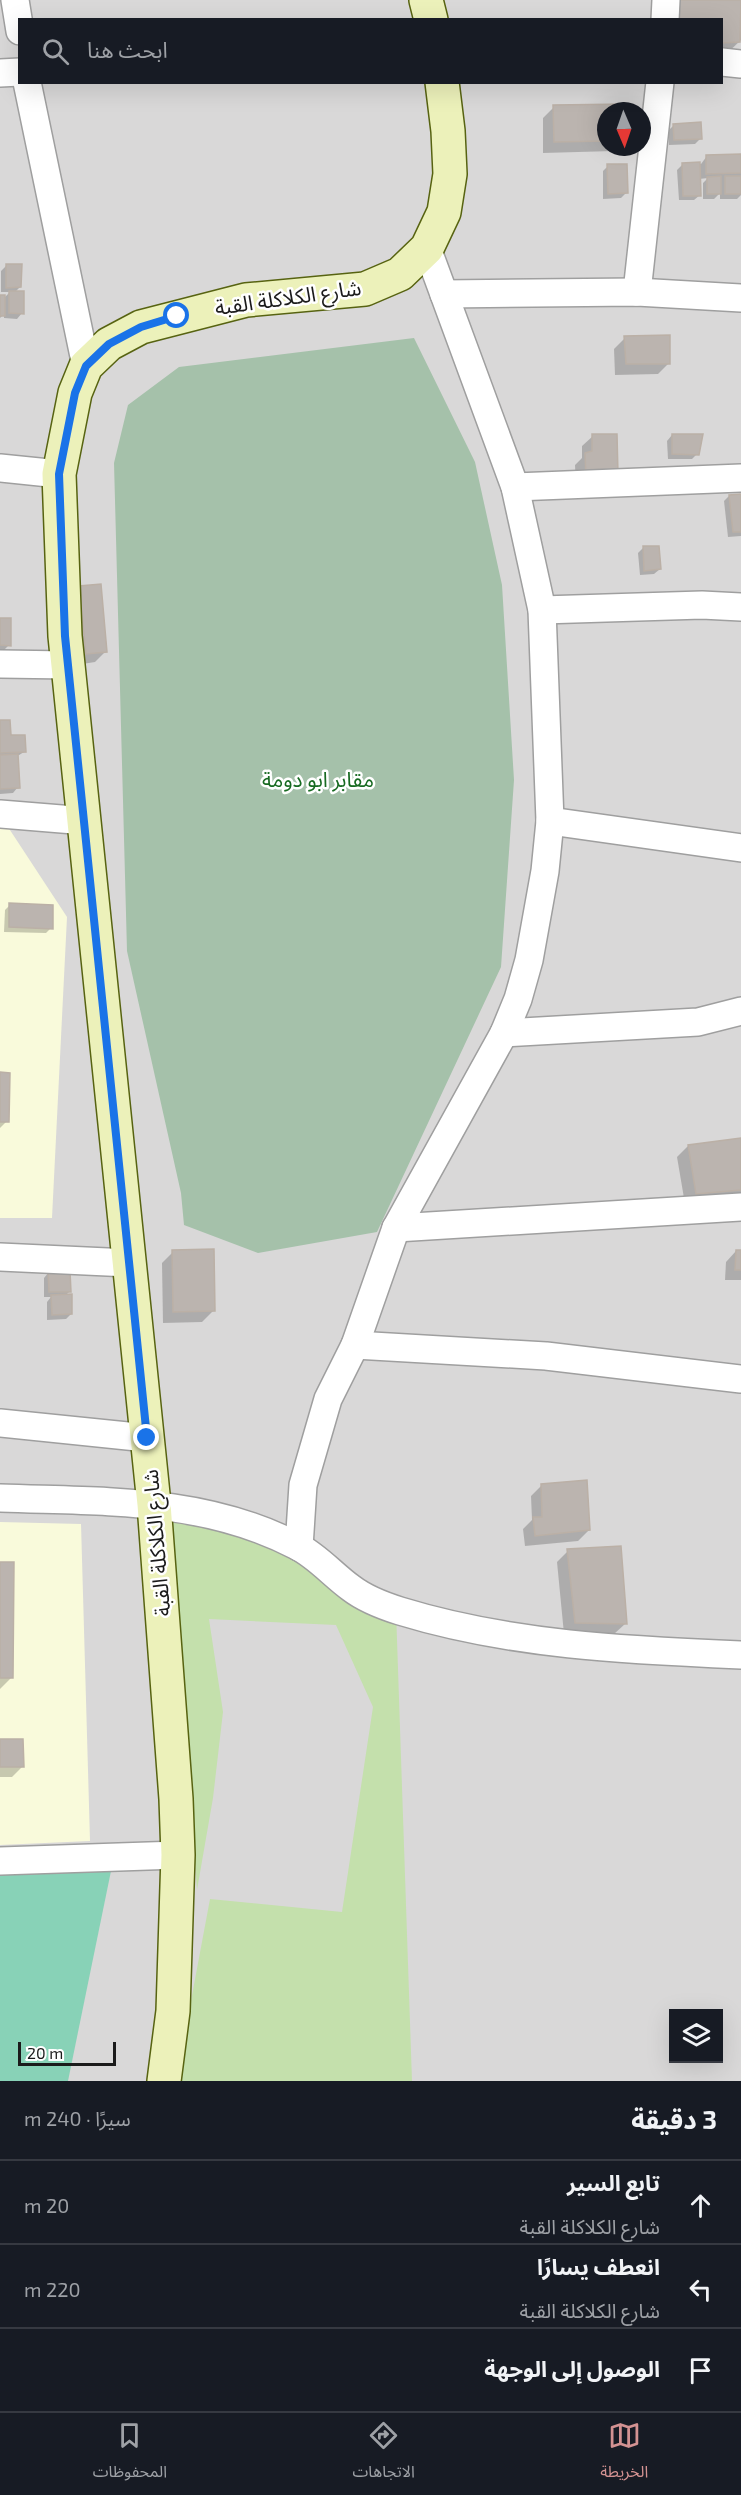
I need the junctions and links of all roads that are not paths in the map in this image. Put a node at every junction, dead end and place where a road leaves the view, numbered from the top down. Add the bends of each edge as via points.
1 (15, 0) edge
2 (426, 0) edge
3 (666, 0) edge
4 (430, 18) edge
5 (665, 18) edge
6 (18, 19) edge
7 (723, 62) edge
8 (741, 63) edge
9 (18, 72) edge
10 (0, 74) edge
11 (27, 84) edge
12 (442, 84) edge
13 (660, 84) edge
14 (427, 248) junction
15 (637, 292) junction
16 (444, 294) junction
17 (741, 298) edge
18 (86, 366) junction
19 (0, 468) edge
20 (59, 474) junction
21 (741, 478) edge
22 (515, 487) junction
23 (741, 607) edge
24 (542, 610) junction
25 (0, 664) edge
26 (69, 665) junction
27 (0, 814) edge
28 (86, 821) junction
29 (550, 821) junction
30 (741, 848) edge
31 (741, 1011) edge
32 (504, 1033) junction
33 (741, 1207) edge
34 (396, 1228) junction
35 (0, 1257) edge
36 (129, 1263) junction
37 (356, 1345) junction
38 (741, 1379) edge
39 (0, 1423) edge
40 (147, 1438) junction
41 (0, 1498) edge
42 (154, 1504) junction
43 (299, 1547) junction
44 (741, 1655) edge
45 (178, 1855) junction
46 (0, 1861) edge
47 (164, 2081) edge

1 - 6 street
2 - 4 street
3 - 5 street
7 - 8 street
9 - 10 street
11 - 18 street
12 - 14 street, شارع الكلاكلة القبة via 450,174 444,212
13 - 15 street
14 - 16 street
14 - 18 street, شارع الكلاكلة القبة via 400,274 365,289 246,300 141,327 109,344
15 - 16 street
15 - 17 street
16 - 22 street
18 - 20 street, شارع الكلاكلة القبة via 75,393
19 - 20 street
20 - 26 street, شارع الكلاكلة القبة
21 - 22 street
22 - 24 street
23 - 24 street
24 - 29 street
25 - 26 street
26 - 28 street, شارع الكلاكلة القبة
27 - 28 street
28 - 36 street, شارع الكلاكلة القبة
29 - 30 street
29 - 32 street via 529,960
31 - 32 street via 699,1022
32 - 34 street
33 - 34 street
34 - 37 street
35 - 36 street
36 - 40 street, شارع الكلاكلة القبة
37 - 38 street via 546,1356
37 - 43 street via 328,1399 303,1485
39 - 40 street
40 - 42 street, شارع الكلاكلة القبة
41 - 42 street
42 - 43 street via 200,1510
42 - 45 street, شارع الكلاكلة القبة
43 - 44 street via 352,1590 396,1610 437,1622 519,1639 592,1648
45 - 46 street
45 - 47 street, شارع الكلاكلة القبة via 173,2011

